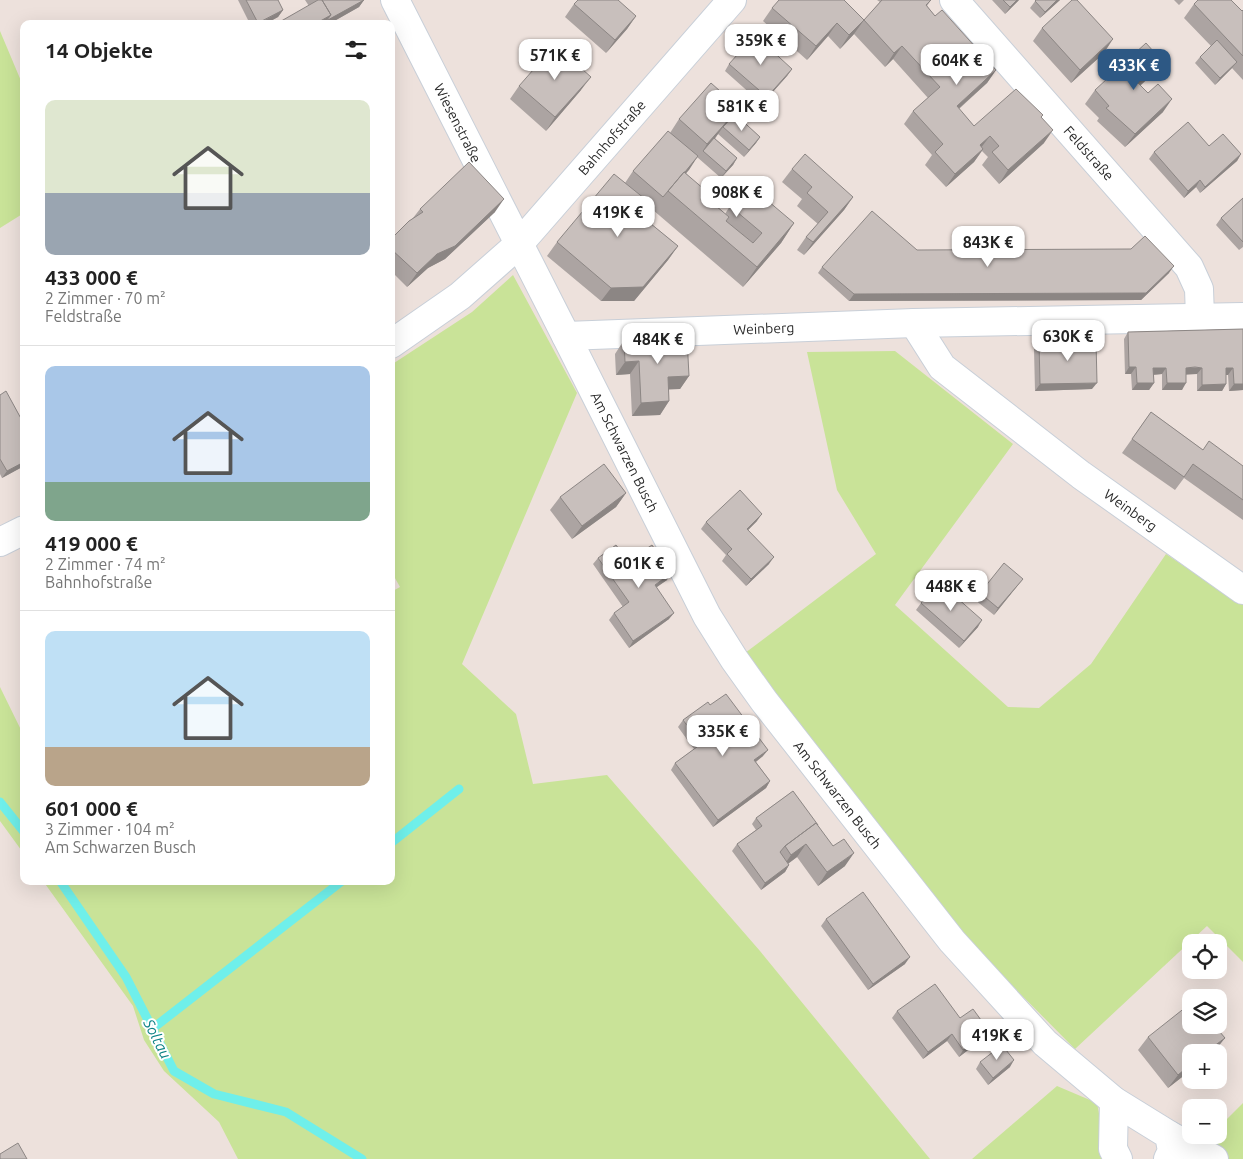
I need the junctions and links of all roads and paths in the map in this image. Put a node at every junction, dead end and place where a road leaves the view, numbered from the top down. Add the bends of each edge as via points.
1 (395, 0) edge
2 (732, 0) edge
3 (954, 0) edge
4 (519, 244) junction
5 (1227, 312) edge
6 (914, 323) junction
7 (566, 336) junction
8 (395, 341) edge
9 (20, 532) edge
10 (0, 542) edge
11 (1243, 590) edge
12 (1114, 1100) junction
13 (1169, 1147) edge
14 (1118, 1159) edge
15 (1214, 1159) edge

1 - 4 street, Wiesenstraße
2 - 4 street, Bahnhofstraße
3 - 5 street, Feldstraße via 1189,267 1199,288
4 - 7 street
4 - 8 street, Bahnhofstraße via 460,296
5 - 6 street, Weinberg
6 - 7 street, Weinberg
6 - 11 street, Weinberg via 942,367 1081,475
7 - 12 street, Am Schwarzen Busch via 707,616 734,659 952,941 1044,1043
9 - 10 street
12 - 13 street, Am Schwarzen Busch
12 - 14 street via 1113,1149
13 - 15 street, Am Schwarzen Busch

